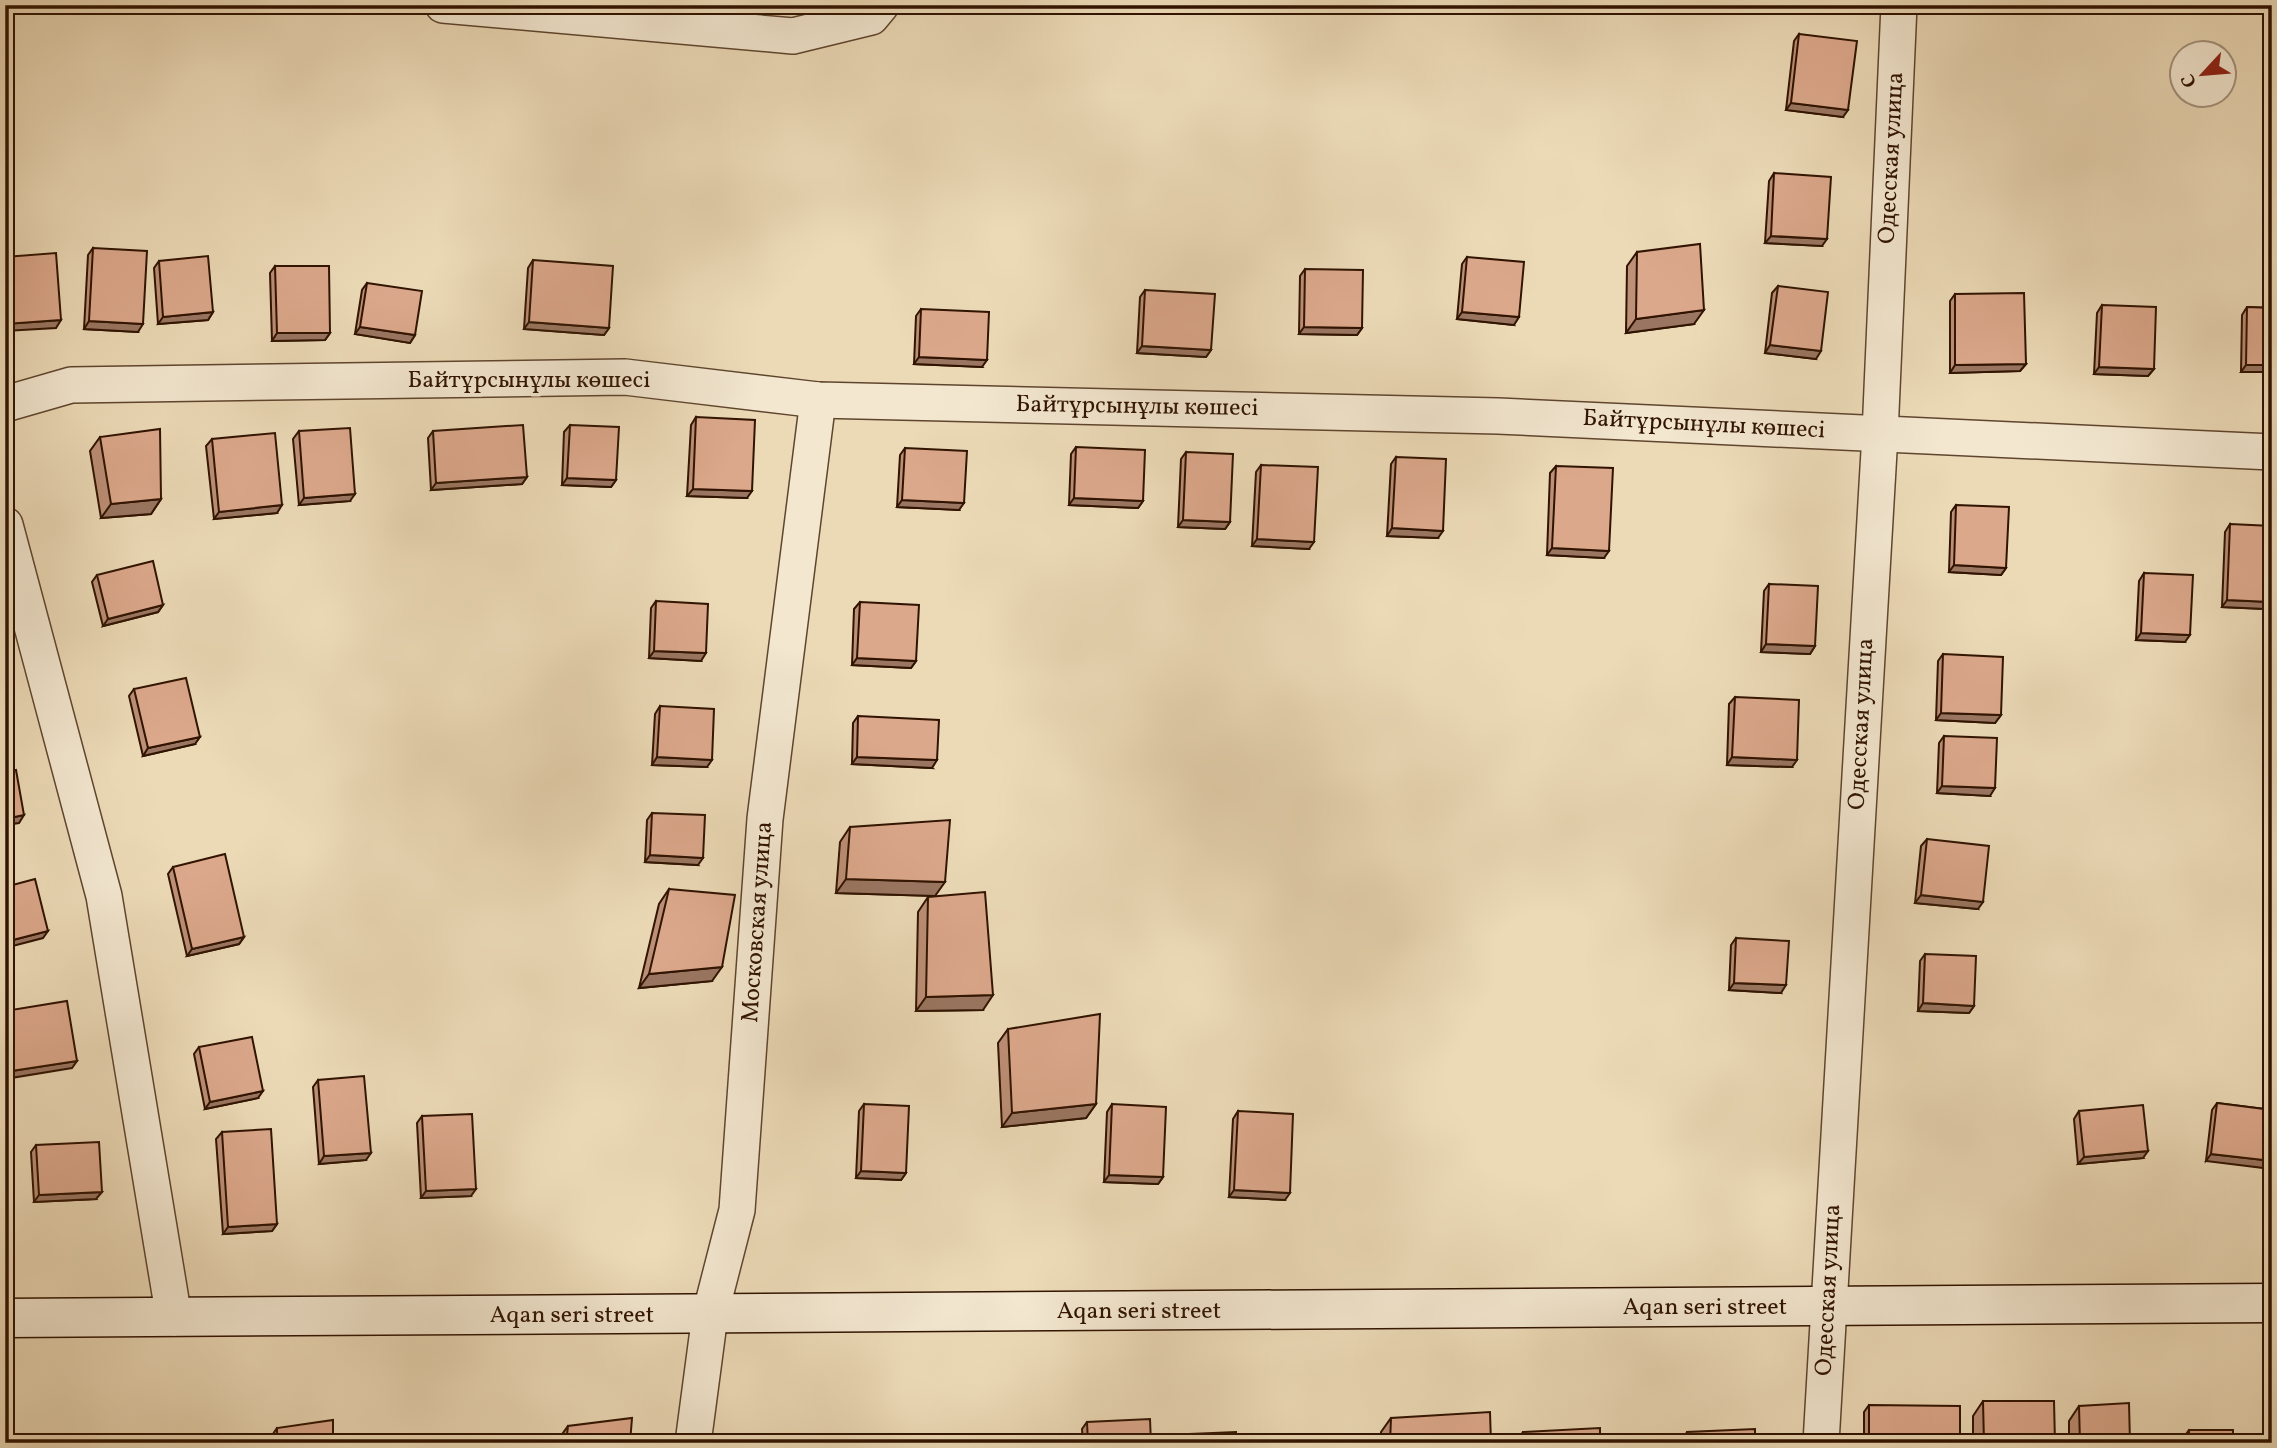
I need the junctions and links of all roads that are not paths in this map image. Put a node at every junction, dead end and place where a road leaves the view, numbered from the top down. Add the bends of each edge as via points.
1 (443, 5) edge
2 (1899, 5) edge
3 (876, 11) edge
4 (818, 400) junction
5 (5, 404) edge
6 (1880, 434) junction
7 (2272, 452) edge
8 (5, 525) edge
9 (2272, 1303) edge
10 (1827, 1308) junction
11 (710, 1315) junction
12 (5, 1318) edge
13 (174, 1318) junction
14 (693, 1443) edge
15 (1821, 1443) edge

1 - 3 street via 793,36
2 - 6 street, Одесская улица
4 - 5 street, Байтұрсынұлы көшесі via 625,377 71,385
4 - 6 street, Байтұрсынұлы көшесі via 1498,416
4 - 11 street, Московская улица via 765,819 737,1210
6 - 7 street, Байтұрсынұлы көшесі
6 - 10 street, Одесская улица
8 - 13 street via 104,896
9 - 10 street, Aqan seri street
10 - 11 street, Aqan seri street
10 - 15 street, Одесская улица
11 - 13 street, Aqan seri street
11 - 14 street, Московская улица
12 - 13 street, Aqan seri street

